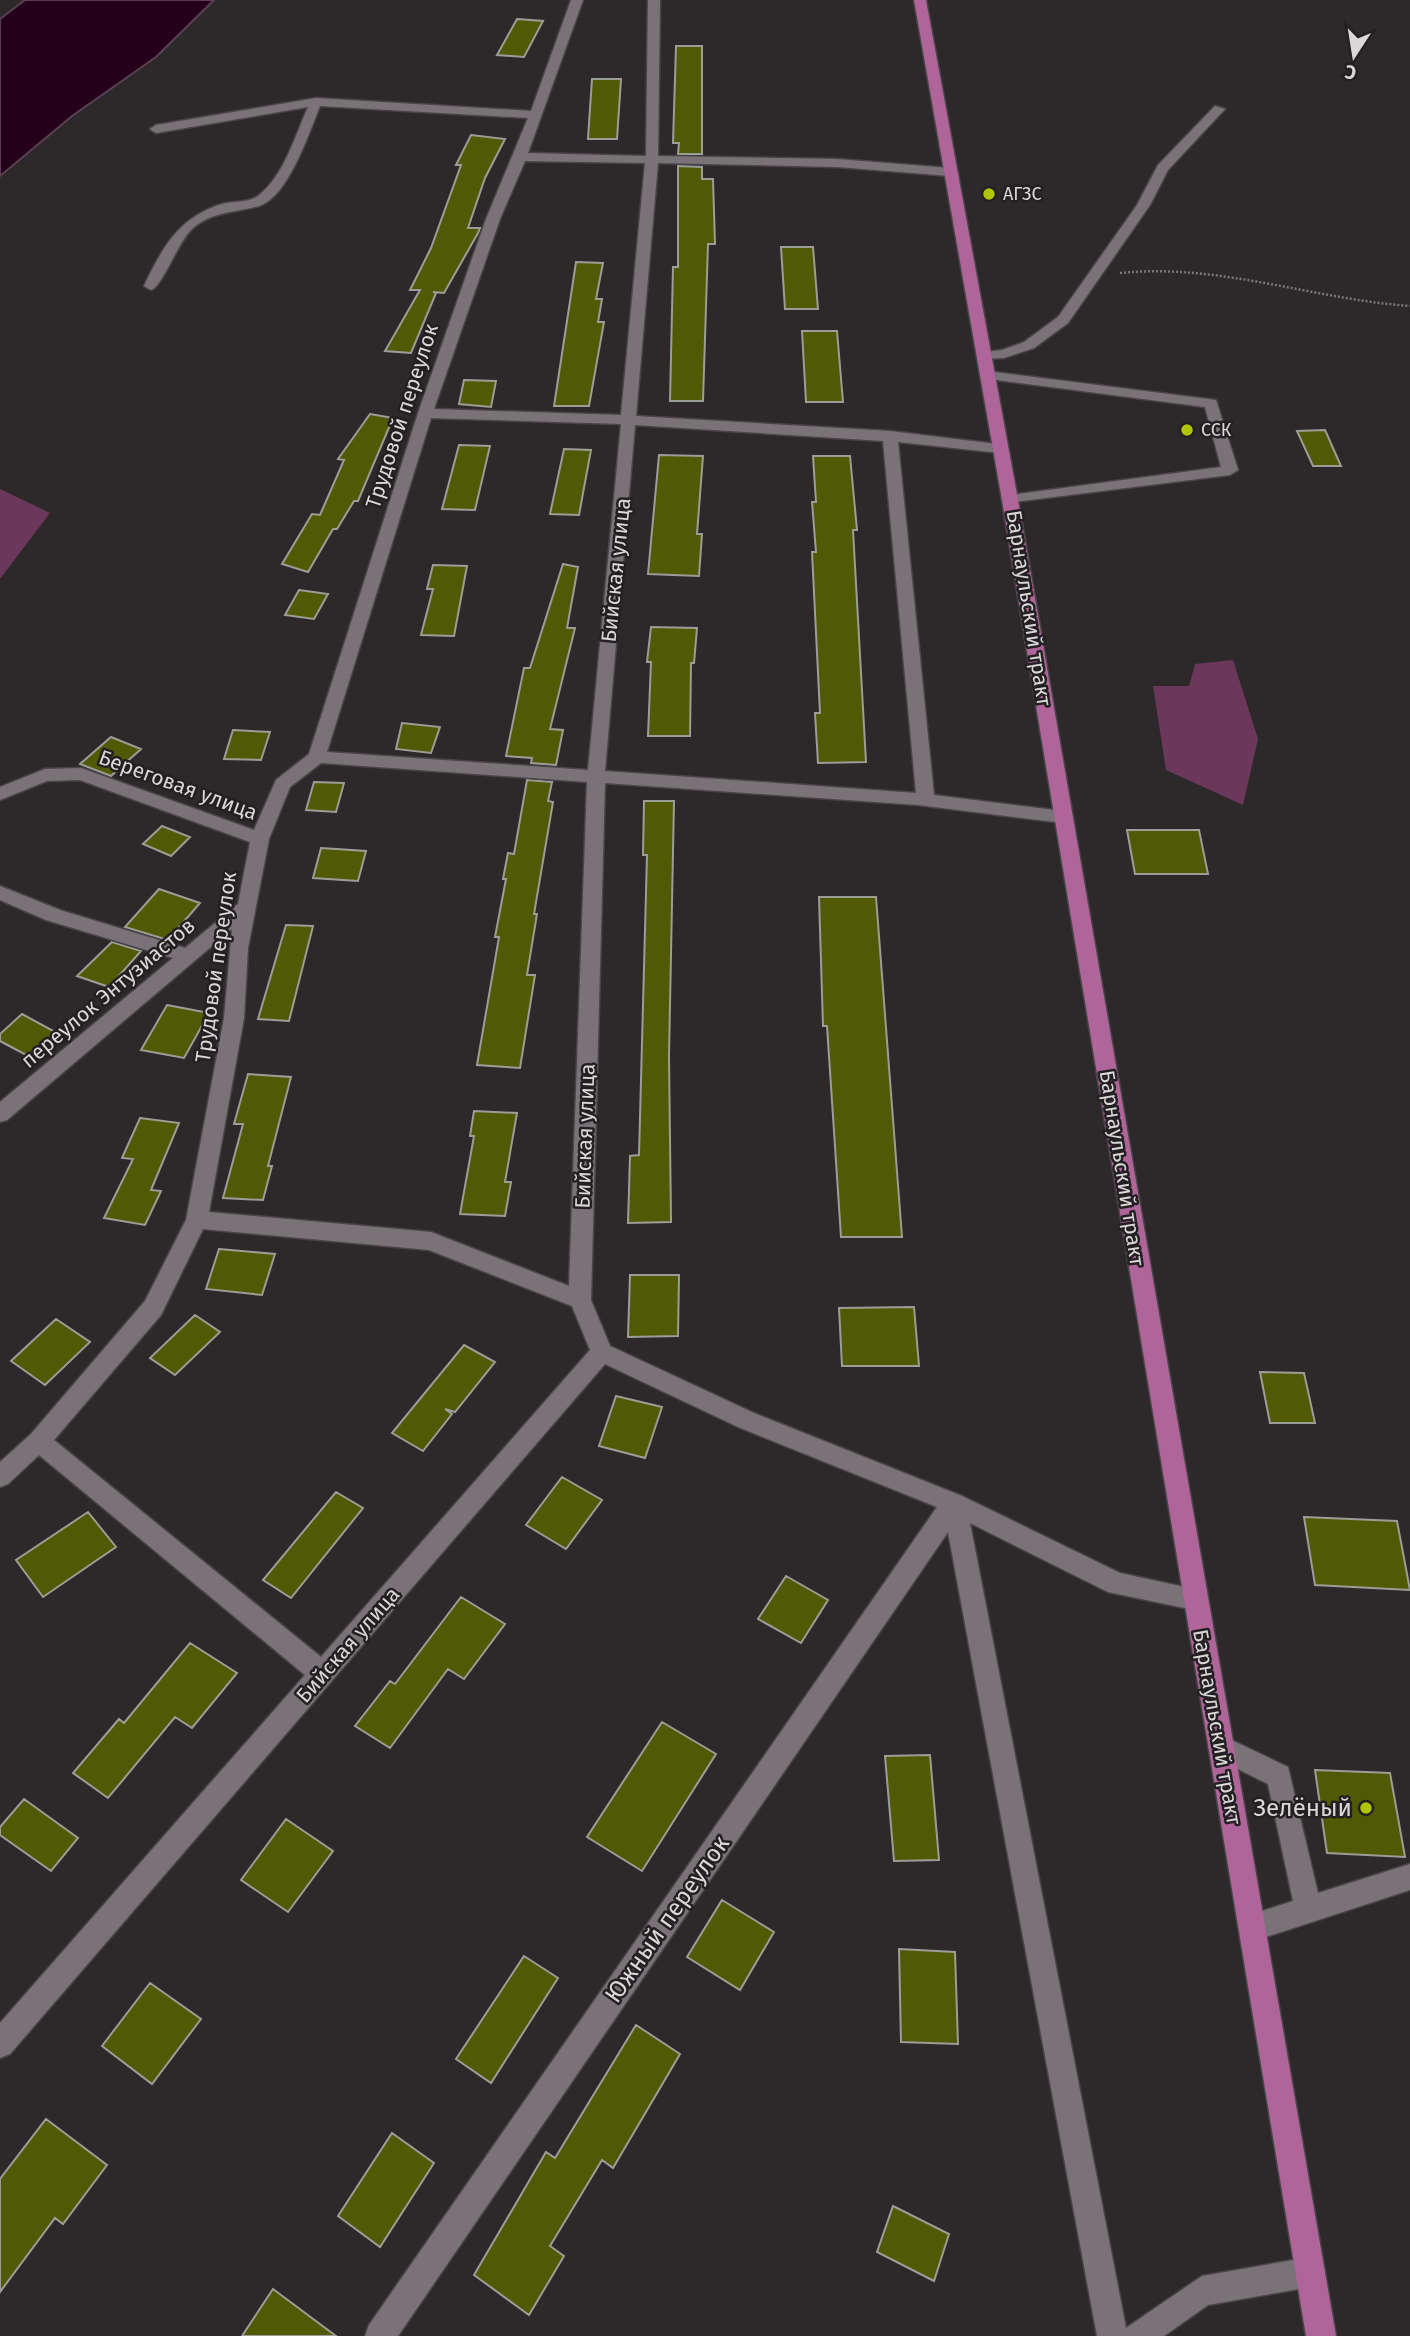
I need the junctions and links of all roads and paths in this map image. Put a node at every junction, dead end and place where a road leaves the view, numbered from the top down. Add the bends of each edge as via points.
1 (577, 0) edge
2 (654, 0) edge
3 (920, 0) edge
4 (316, 102) junction
5 (1219, 109) dead end
6 (535, 115) junction
7 (156, 129) dead end
8 (520, 158) junction
9 (652, 161) junction
10 (950, 172) junction
11 (1089, 284) junction
12 (151, 286) dead end
13 (1410, 306) edge
14 (984, 365) junction
15 (425, 413) junction
16 (631, 418) junction
17 (890, 435) junction
18 (1000, 448) junction
19 (1010, 500) junction
20 (317, 757) junction
21 (596, 774) junction
22 (0, 794) edge
23 (926, 800) junction
24 (1063, 817) junction
25 (260, 839) junction
26 (0, 893) edge
27 (246, 907) junction
28 (189, 956) junction
29 (0, 1114) edge
30 (197, 1220) junction
31 (580, 1300) junction
32 (602, 1352) junction
33 (39, 1441) junction
34 (0, 1477) edge
35 (954, 1503) junction
36 (1194, 1598) junction
37 (322, 1674) junction
38 (1221, 1747) junction
39 (1410, 1877) edge
40 (1308, 1910) junction
41 (1254, 1927) junction
42 (0, 2044) edge
43 (1310, 2272) junction
44 (380, 2336) edge
45 (1112, 2336) edge
46 (1138, 2336) edge
47 (1321, 2336) edge

1 - 6 street, Трудовой переулок
2 - 9 street, Бийская улица
3 - 10 main road, Барнаульский тракт
4 - 6 street
4 - 7 street
4 - 12 street via 279,181 260,201 227,207 189,222 174,237
5 - 11 street via 1163,168
6 - 8 street, Трудовой переулок
8 - 9 street
8 - 15 street, Трудовой переулок via 493,219
9 - 10 street via 837,163
9 - 16 street, Бийская улица
10 - 14 main road, Барнаульский тракт
11 - 13 path via 1149,268 1185,268 1223,272 1331,299
11 - 14 street via 1063,320 1029,345
14 - 18 main road, Барнаульский тракт
14 - 19 street via 1211,403 1230,470
15 - 16 street
15 - 20 street, Трудовой переулок
16 - 17 street
16 - 21 street, Бийская улица
17 - 18 street
17 - 23 street
18 - 19 main road, Барнаульский тракт
19 - 24 main road, Барнаульский тракт
20 - 21 street
20 - 25 street, Трудовой переулок via 282,784
21 - 23 street
21 - 31 street, Бийская улица
22 - 25 street, Береговая улица via 45,775 81,774
23 - 24 street
24 - 36 main road, Барнаульский тракт
25 - 27 street, Трудовой переулок
26 - 28 street via 53,915
27 - 28 street, переулок Энтузиастов
27 - 30 street, Трудовой переулок via 238,947 234,1018
28 - 29 street, переулок Энтузиастов
30 - 31 street via 431,1241
30 - 33 street, Трудовой переулок via 153,1308
31 - 32 street, Бийская улица
32 - 35 street via 746,1420
32 - 37 street, Бийская улица
33 - 34 street, Трудовой переулок
33 - 37 street
35 - 36 street via 1117,1584
35 - 44 street, Южный переулок
35 - 45 street
36 - 38 main road, Барнаульский тракт
37 - 42 street, Бийская улица
38 - 40 street via 1279,1776
38 - 41 main road, Барнаульский тракт
39 - 40 street
40 - 41 street
41 - 43 main road, Барнаульский тракт
43 - 46 street via 1202,2291
43 - 47 main road, Барнаульский тракт

